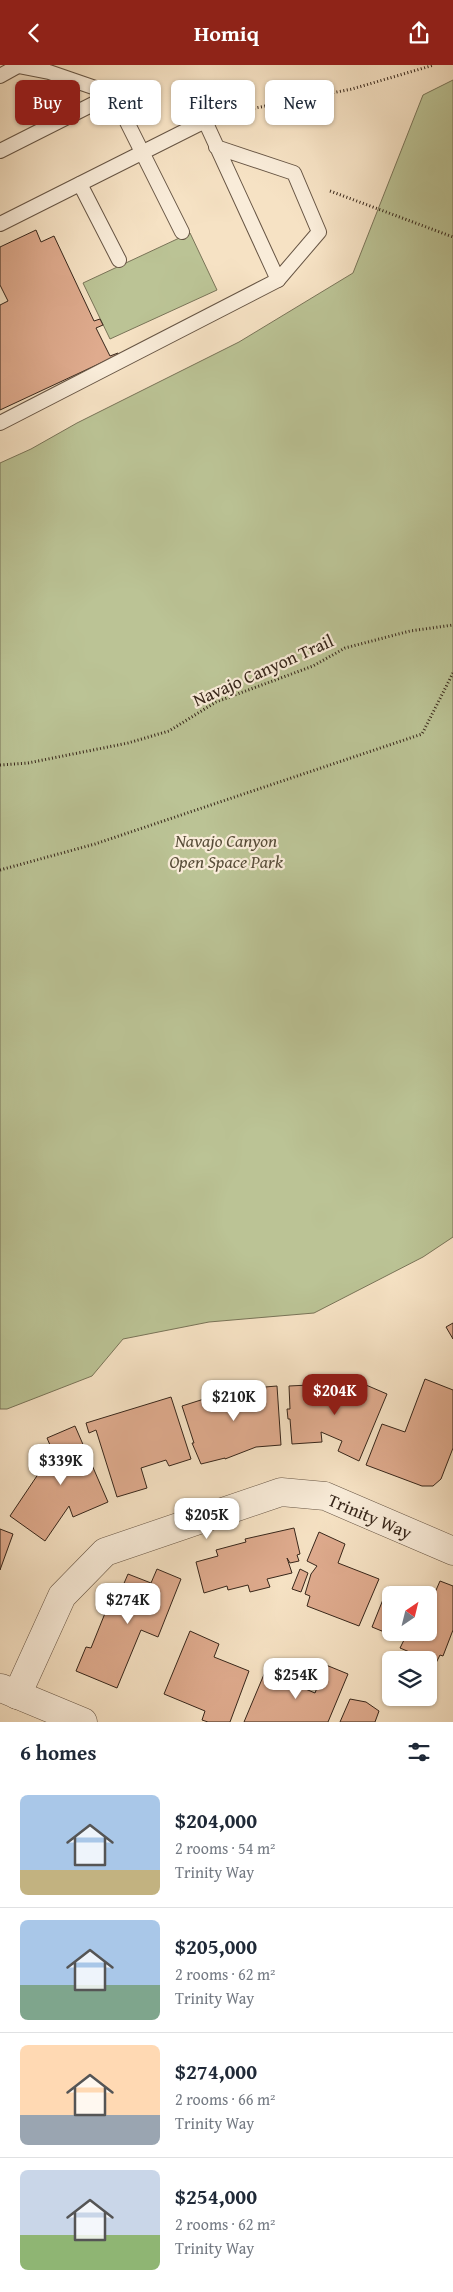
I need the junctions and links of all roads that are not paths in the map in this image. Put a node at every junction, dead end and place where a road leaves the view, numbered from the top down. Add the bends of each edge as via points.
1 (16, 66) edge
2 (0, 76) edge
3 (90, 86) edge
4 (90, 106) edge
5 (129, 125) edge
6 (216, 147) junction
7 (0, 151) edge
8 (143, 152) junction
9 (80, 184) junction
10 (0, 224) edge
11 (182, 232) dead end
12 (119, 260) dead end
13 (278, 280) junction
14 (0, 423) edge
15 (453, 1549) edge
16 (8, 1691) edge
17 (83, 1722) edge

1 - 2 lane
1 - 3 lane via 49,72
4 - 7 lane
5 - 8 lane
6 - 8 lane via 205,121
6 - 13 lane
6 - 13 lane via 294,173 319,232
8 - 9 lane
8 - 11 lane
9 - 10 lane
9 - 12 lane
13 - 14 lane
15 - 16 street, Trinity Way via 325,1496 281,1492 105,1552 62,1596
16 - 17 street

